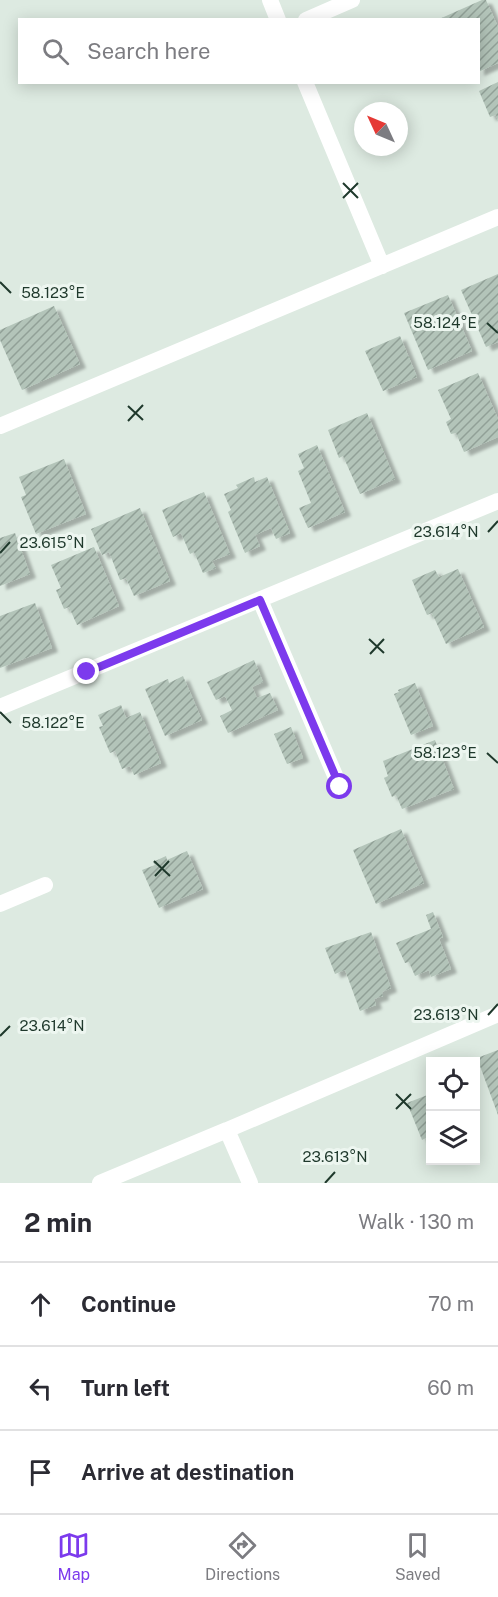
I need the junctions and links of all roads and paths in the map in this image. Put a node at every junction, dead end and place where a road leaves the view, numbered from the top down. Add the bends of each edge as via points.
1 (270, 0) edge
2 (352, 0) edge
3 (277, 18) edge
4 (311, 18) edge
5 (306, 84) edge
6 (498, 217) edge
7 (382, 266) junction
8 (0, 426) edge
9 (498, 501) edge
10 (260, 600) junction
11 (0, 707) edge
12 (340, 787) dead end
13 (45, 885) dead end
14 (0, 904) edge
15 (498, 1014) edge
16 (227, 1130) junction
17 (100, 1183) edge
18 (250, 1183) edge

1 - 3 street
2 - 4 street
5 - 7 street
6 - 7 street
7 - 8 street
9 - 10 street
10 - 11 street
10 - 12 street
13 - 14 street
15 - 16 street
16 - 17 street
16 - 18 street

